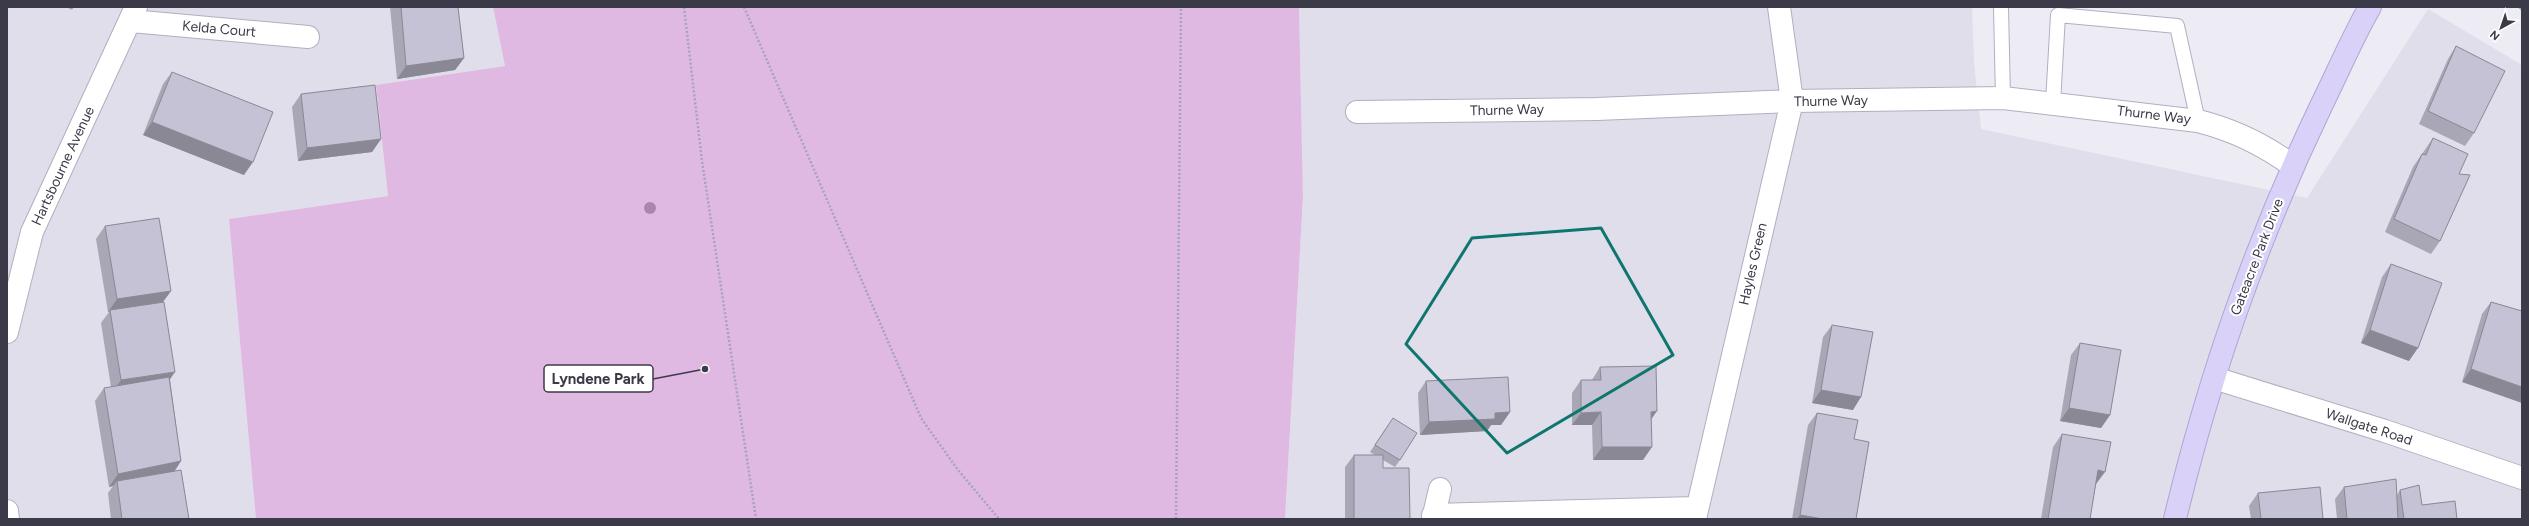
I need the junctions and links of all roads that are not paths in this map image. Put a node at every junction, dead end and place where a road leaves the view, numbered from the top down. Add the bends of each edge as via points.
1 (1780, 7) edge
2 (2001, 7) edge
3 (2370, 7) edge
4 (2054, 11) edge
5 (134, 14) edge
6 (308, 37) dead end
7 (2003, 98) junction
8 (1792, 101) junction
9 (2053, 103) junction
10 (1357, 112) dead end
11 (2198, 121) junction
12 (2293, 166) junction
13 (7, 332) edge
14 (2214, 378) junction
15 (2522, 478) edge
16 (1440, 490) dead end
17 (7, 511) edge
18 (1695, 514) edge
19 (1433, 517) edge
20 (8, 519) edge
21 (2175, 519) edge

1 - 8 street, Hayles Green
2 - 7 lane
3 - 12 street, Gateacre Park Drive
4 - 9 lane
4 - 11 lane via 2177,26
5 - 6 street, Kelda Court
5 - 13 street, Hartsbourne Avenue via 32,232
7 - 8 street, Thurne Way
7 - 9 street, Thurne Way
8 - 10 street, Thurne Way via 1597,109
8 - 18 street, Hayles Green
9 - 11 street, Thurne Way
11 - 12 street, Thurne Way via 2226,128 2247,137
12 - 14 street, Gateacre Park Drive via 2233,316
14 - 15 street, Wallgate Road via 2385,431
14 - 21 street, Gateacre Park Drive
16 - 19 street
17 - 20 street
18 - 19 street

